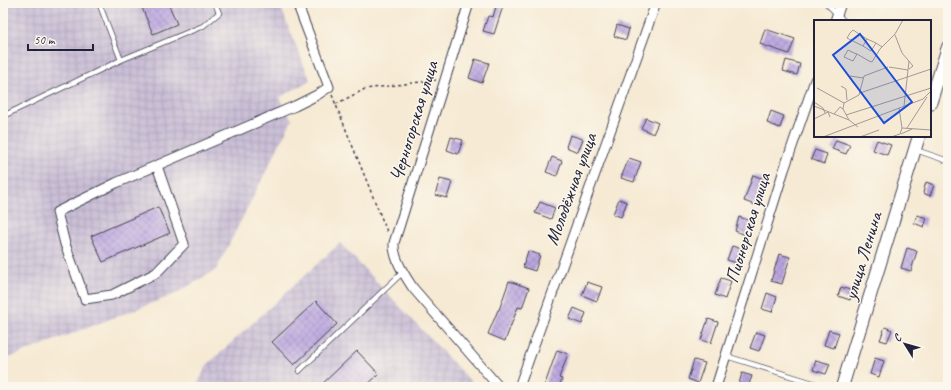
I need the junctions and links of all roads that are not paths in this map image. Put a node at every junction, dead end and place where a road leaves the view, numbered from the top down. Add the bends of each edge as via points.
1 (98, 3) edge
2 (215, 3) edge
3 (297, 3) edge
4 (469, 3) edge
5 (656, 3) edge
6 (826, 3) edge
7 (841, 3) edge
8 (836, 17) edge
9 (948, 46) edge
10 (121, 60) junction
11 (814, 83) edge
12 (931, 98) edge
13 (3, 116) edge
14 (919, 137) edge
15 (915, 150) junction
16 (948, 161) edge
17 (157, 166) junction
18 (403, 272) junction
19 (726, 356) junction
20 (299, 371) dead end
21 (499, 387) edge
22 (519, 387) edge
23 (716, 387) edge
24 (826, 387) edge
25 (842, 387) edge

1 - 10 lane
2 - 10 lane via 218,13 202,26
3 - 17 street via 329,87 295,106
4 - 18 street, Черногорская улица via 394,243
5 - 22 street, Молодёжная улица
6 - 8 lane
7 - 8 street
9 - 12 street
10 - 13 lane
11 - 19 street, Пионерская улица
14 - 15 street, улица Ленина
15 - 16 lane
15 - 25 street, улица Ленина
17 - 17 street via 57,212 65,244 85,299 112,295 156,273 184,244
18 - 20 lane
18 - 21 street via 413,288
19 - 23 street, Пионерская улица
19 - 24 lane

